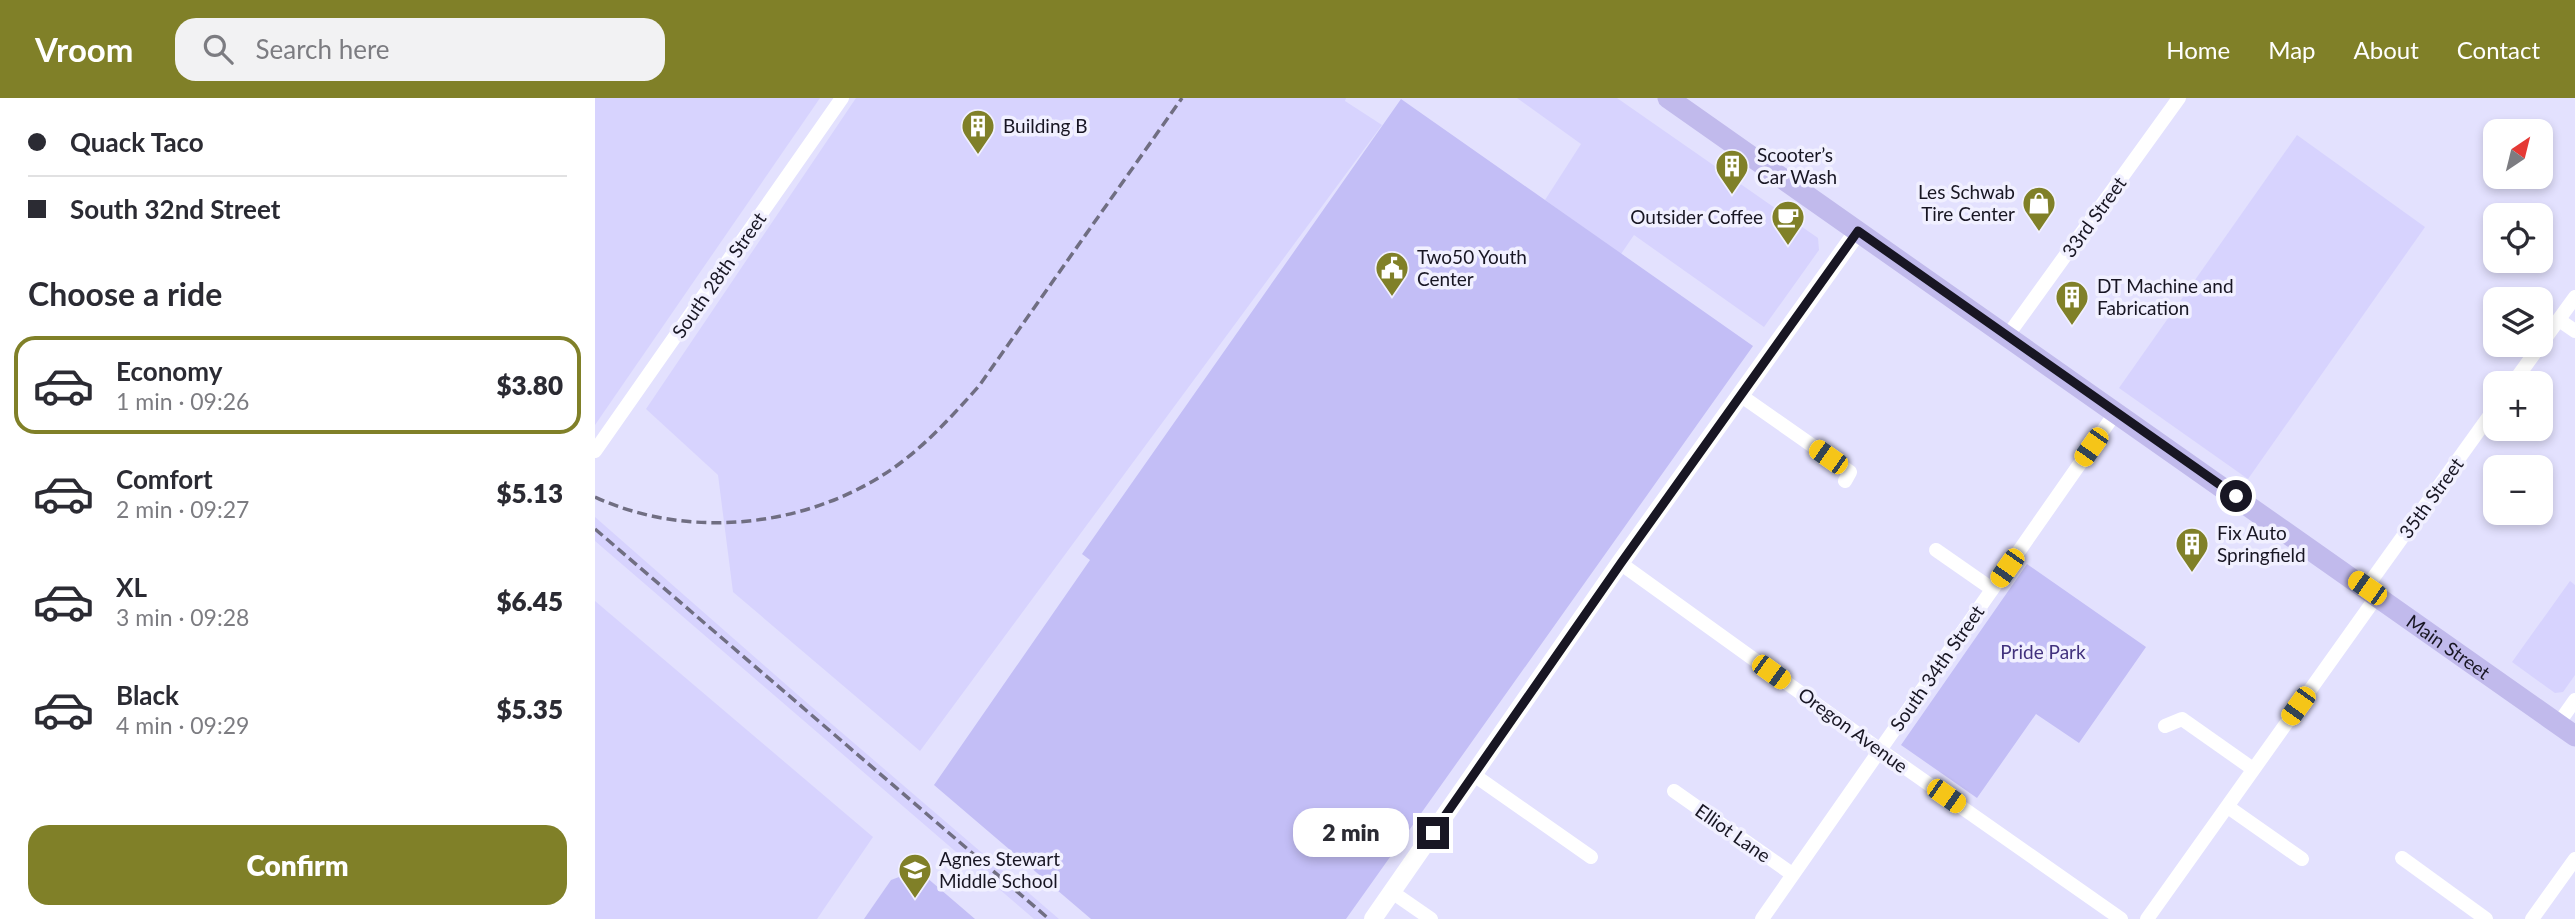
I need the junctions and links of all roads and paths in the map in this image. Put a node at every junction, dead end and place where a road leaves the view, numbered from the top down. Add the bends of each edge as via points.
1 (842, 98) edge
2 (1668, 98) edge
3 (2179, 98) edge
4 (1858, 231) junction
5 (2575, 297) edge
6 (2559, 320) junction
7 (2575, 331) edge
8 (2008, 335) junction
9 (2523, 371) edge
10 (1740, 395) junction
11 (2116, 412) junction
12 (2483, 426) edge
13 (595, 451) edge
14 (1845, 481) dead end
15 (1936, 550) dead end
16 (1621, 563) junction
17 (1992, 589) junction
18 (2372, 592) junction
19 (2575, 701) edge
20 (2165, 726) dead end
21 (2567, 730) edge
22 (1880, 750) junction
23 (2253, 769) junction
24 (1474, 775) junction
25 (1674, 791) dead end
26 (2228, 807) junction
27 (1591, 857) dead end
28 (2402, 858) dead end
29 (2302, 859) dead end
30 (2575, 859) edge
31 (1792, 874) junction
32 (1392, 892) junction
33 (1373, 919) edge
34 (1431, 919) edge
35 (1762, 919) edge
36 (2121, 919) edge
37 (2147, 919) edge
38 (2486, 919) edge
39 (2532, 919) edge

1 - 13 street, South 28th Street
2 - 4 main road, Main Street
3 - 8 street, 33rd Street
4 - 8 main road, Main Street
4 - 10 street
5 - 6 street
6 - 7 street
6 - 9 street
8 - 11 main road, Main Street
10 - 14 street via 1850,472
10 - 16 street
11 - 17 street, South 34th Street
11 - 18 main road, Main Street
12 - 18 street, 35th Street
15 - 17 street, South 34th Street
16 - 22 street, Oregon Avenue
16 - 24 street
17 - 22 street, South 34th Street
18 - 21 main road, Main Street
18 - 23 street, 35th Street
19 - 21 street
20 - 23 street via 2182,719
22 - 31 street, South 34th Street
22 - 36 street, Oregon Avenue
23 - 26 street, 35th Street
24 - 27 street
24 - 32 street
25 - 31 street, Elliot Lane
26 - 29 street
26 - 37 street, 35th Street
28 - 38 street
30 - 39 street
31 - 35 street, South 34th Street
32 - 33 street
32 - 34 street

